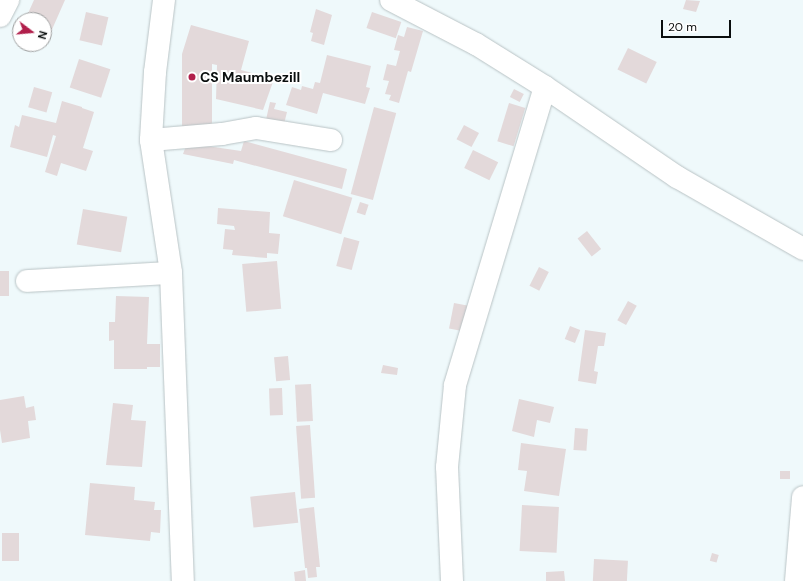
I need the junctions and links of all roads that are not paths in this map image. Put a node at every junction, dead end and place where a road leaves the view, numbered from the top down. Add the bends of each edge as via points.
1 (8, 0) edge
2 (164, 0) edge
3 (391, 0) edge
4 (0, 16) edge
5 (545, 86) junction
6 (151, 140) junction
7 (331, 140) dead end
8 (803, 249) edge
9 (171, 273) junction
10 (27, 281) dead end
11 (803, 498) edge
12 (183, 581) edge
13 (452, 581) edge
14 (796, 581) edge

1 - 4 street
2 - 6 street via 155,72
3 - 5 street via 476,44
5 - 8 street via 677,177
5 - 13 street via 455,385 447,467
6 - 7 street via 222,134 256,128
6 - 9 street
9 - 10 street
9 - 12 street
11 - 14 street

